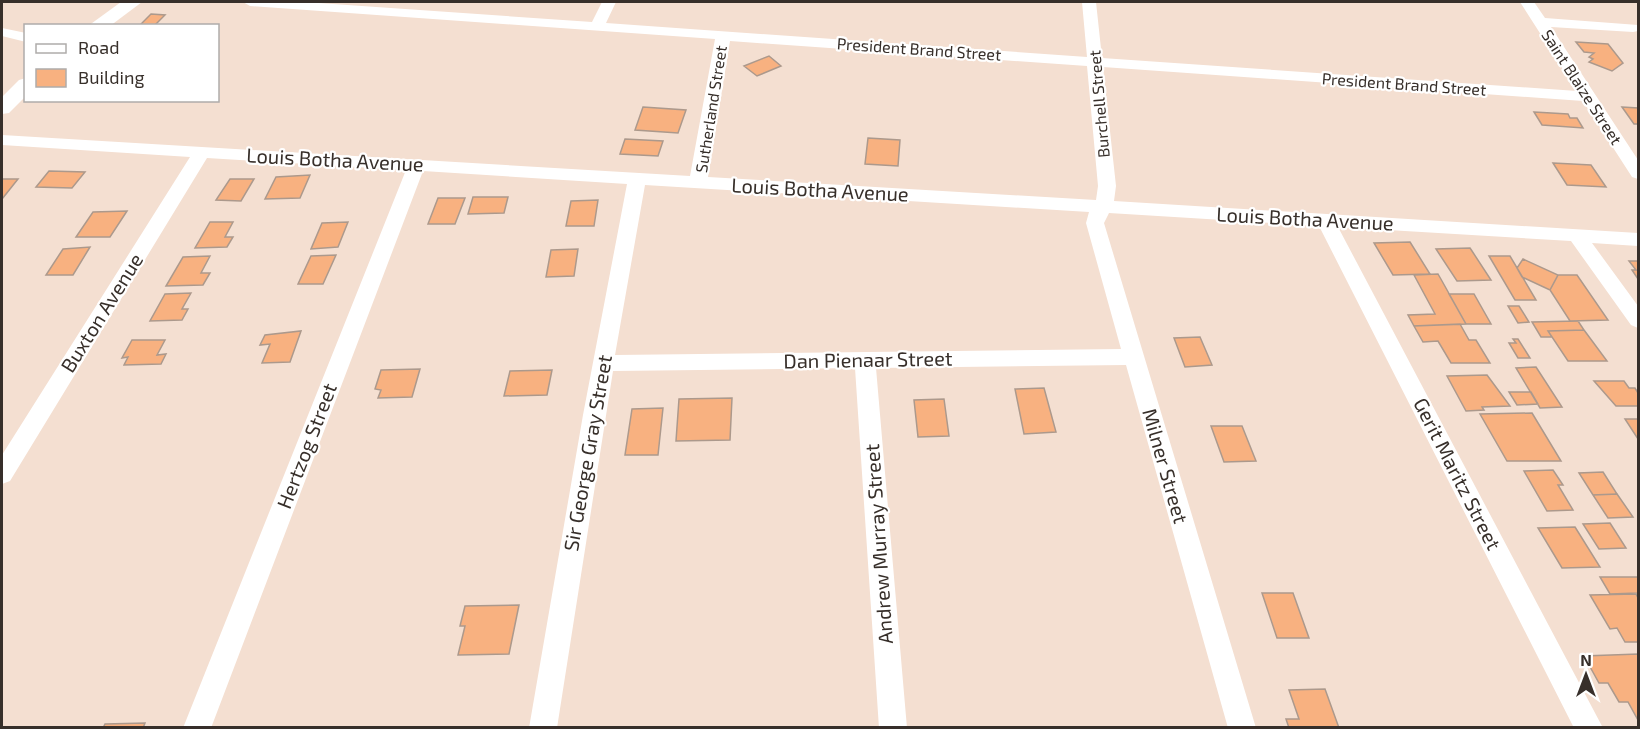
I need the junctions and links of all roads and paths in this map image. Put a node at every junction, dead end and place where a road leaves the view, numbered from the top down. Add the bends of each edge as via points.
1 (133, 2) edge
2 (250, 2) edge
3 (609, 2) edge
4 (1089, 2) edge
5 (1518, 2) edge
6 (1527, 2) edge
7 (1637, 12) edge
8 (1540, 22) junction
9 (100, 24) edge
10 (597, 26) junction
11 (1636, 31) edge
12 (2, 32) edge
13 (723, 35) junction
14 (24, 38) edge
15 (1095, 62) junction
16 (24, 86) edge
17 (1589, 97) junction
18 (2, 108) edge
19 (2, 140) edge
20 (202, 152) junction
21 (417, 165) junction
22 (1638, 173) edge
23 (637, 179) junction
24 (698, 182) junction
25 (1104, 207) junction
26 (1325, 220) junction
27 (1576, 235) junction
28 (1638, 239) edge
29 (1638, 320) edge
30 (1133, 357) junction
31 (865, 360) junction
32 (603, 363) junction
33 (2, 474) edge
34 (197, 728) edge
35 (543, 728) edge
36 (893, 728) edge
37 (1242, 728) edge
38 (1589, 728) edge

1 - 9 street
2 - 10 street, President Brand Street
3 - 10 street
4 - 15 street, Burchell Street
5 - 6 street
6 - 8 street, Saint Blaize Street
7 - 11 street via 1632,16
8 - 11 street
8 - 17 street, Saint Blaize Street
10 - 13 street, President Brand Street
12 - 14 street
13 - 15 street, President Brand Street
13 - 24 street, Sutherland Street
15 - 17 street, President Brand Street
15 - 25 street, Burchell Street via 1107,186
16 - 18 street
17 - 22 street, Saint Blaize Street
19 - 20 street, Louis Botha Avenue
20 - 21 street, Louis Botha Avenue
20 - 33 street, Buxton Avenue
21 - 23 street, Louis Botha Avenue
21 - 34 street, Hertzog Street
23 - 24 street, Louis Botha Avenue
23 - 32 street, Sir George Gray Street
24 - 25 street, Louis Botha Avenue
25 - 26 street, Louis Botha Avenue
25 - 30 street, Milner Street via 1095,223
26 - 27 street, Louis Botha Avenue
26 - 38 street, Gerit Maritz Street
27 - 28 street, Louis Botha Avenue
27 - 29 street
30 - 31 street, Dan Pienaar Street
30 - 37 street, Milner Street
31 - 32 street, Dan Pienaar Street
31 - 36 street, Andrew Murray Street
32 - 35 street, Sir George Gray Street

